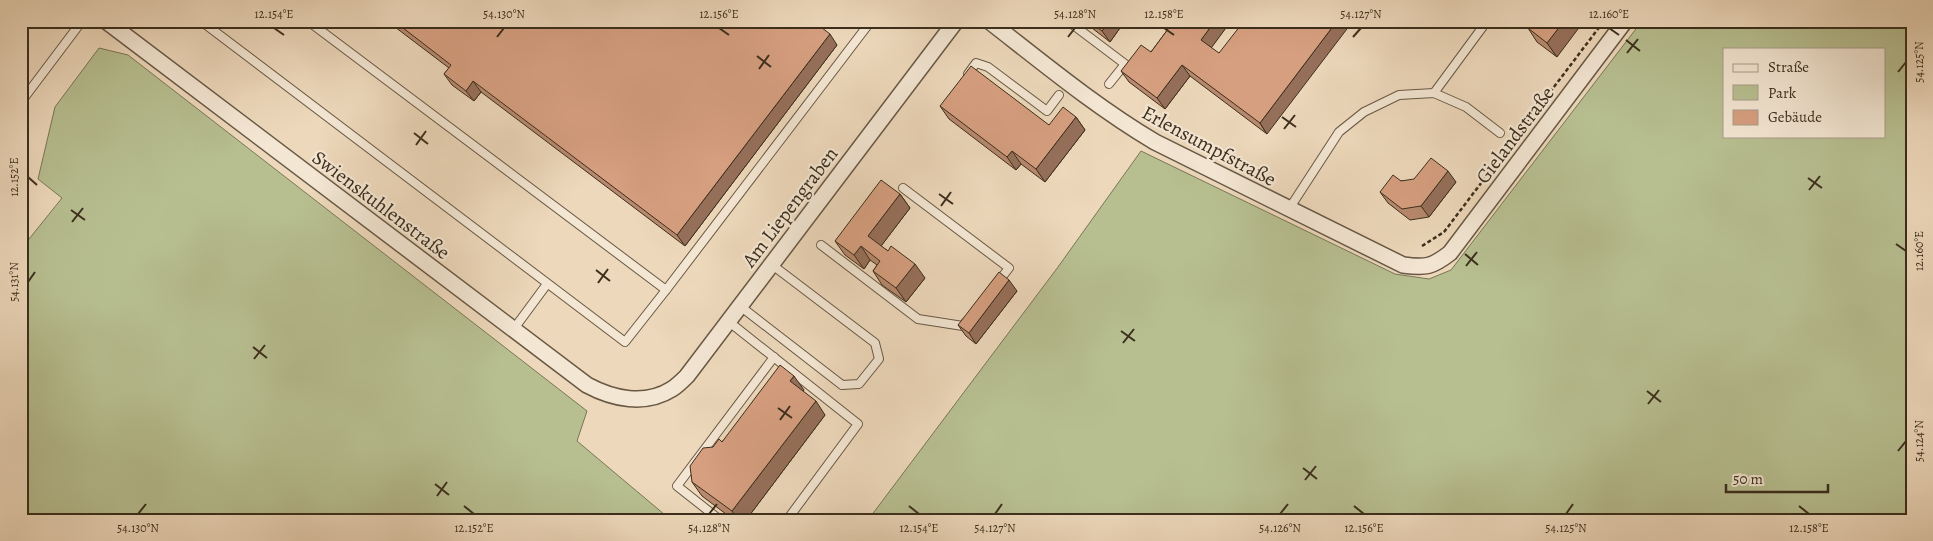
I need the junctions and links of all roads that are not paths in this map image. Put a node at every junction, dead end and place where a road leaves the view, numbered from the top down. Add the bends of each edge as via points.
1 (82, 21) edge
2 (106, 21) edge
3 (201, 21) edge
4 (308, 21) edge
5 (871, 21) edge
6 (956, 21) edge
7 (989, 21) edge
8 (1068, 21) edge
9 (1487, 21) edge
10 (1625, 21) edge
11 (960, 84) edge
12 (1109, 84) dead end
13 (1434, 93) junction
14 (1059, 95) dead end
15 (21, 102) edge
16 (1500, 133) dead end
17 (903, 188) dead end
18 (1289, 210) junction
19 (821, 245) dead end
20 (771, 264) junction
21 (1430, 266) joint
22 (547, 284) junction
23 (666, 290) junction
24 (992, 290) edge
25 (740, 306) junction
26 (974, 312) edge
27 (728, 321) junction
28 (513, 330) junction
29 (774, 357) junction
30 (642, 399) joint
31 (720, 520) edge
32 (787, 520) edge

1 - 15 lane
2 - 28 street, Swienskuhlenstraße
3 - 22 lane
4 - 23 lane
5 - 23 lane
6 - 20 street, Am Liepengraben
7 - 18 street, Erlensumpfstraße via 1129,127
8 - 12 lane via 1125,64
9 - 13 lane
10 - 21 street, Gielandstraße via 1450,252
11 - 14 lane via 976,63 988,67 1046,111
13 - 16 lane via 1466,108
13 - 18 lane via 1399,95 1364,112 1339,132
17 - 24 lane via 1009,268
18 - 21 street, Erlensumpfstraße via 1403,265
19 - 26 lane via 918,319 962,326
20 - 25 street, Am Liepengraben
20 - 25 lane via 874,343 879,359 859,384 842,385
22 - 23 lane via 625,342
22 - 28 lane
25 - 27 street, Am Liepengraben
27 - 29 lane
27 - 30 street, Am Liepengraben via 687,376 672,389
28 - 30 street, Swienskuhlenstraße via 595,389 620,398
29 - 31 lane via 677,486
29 - 32 lane via 858,424

